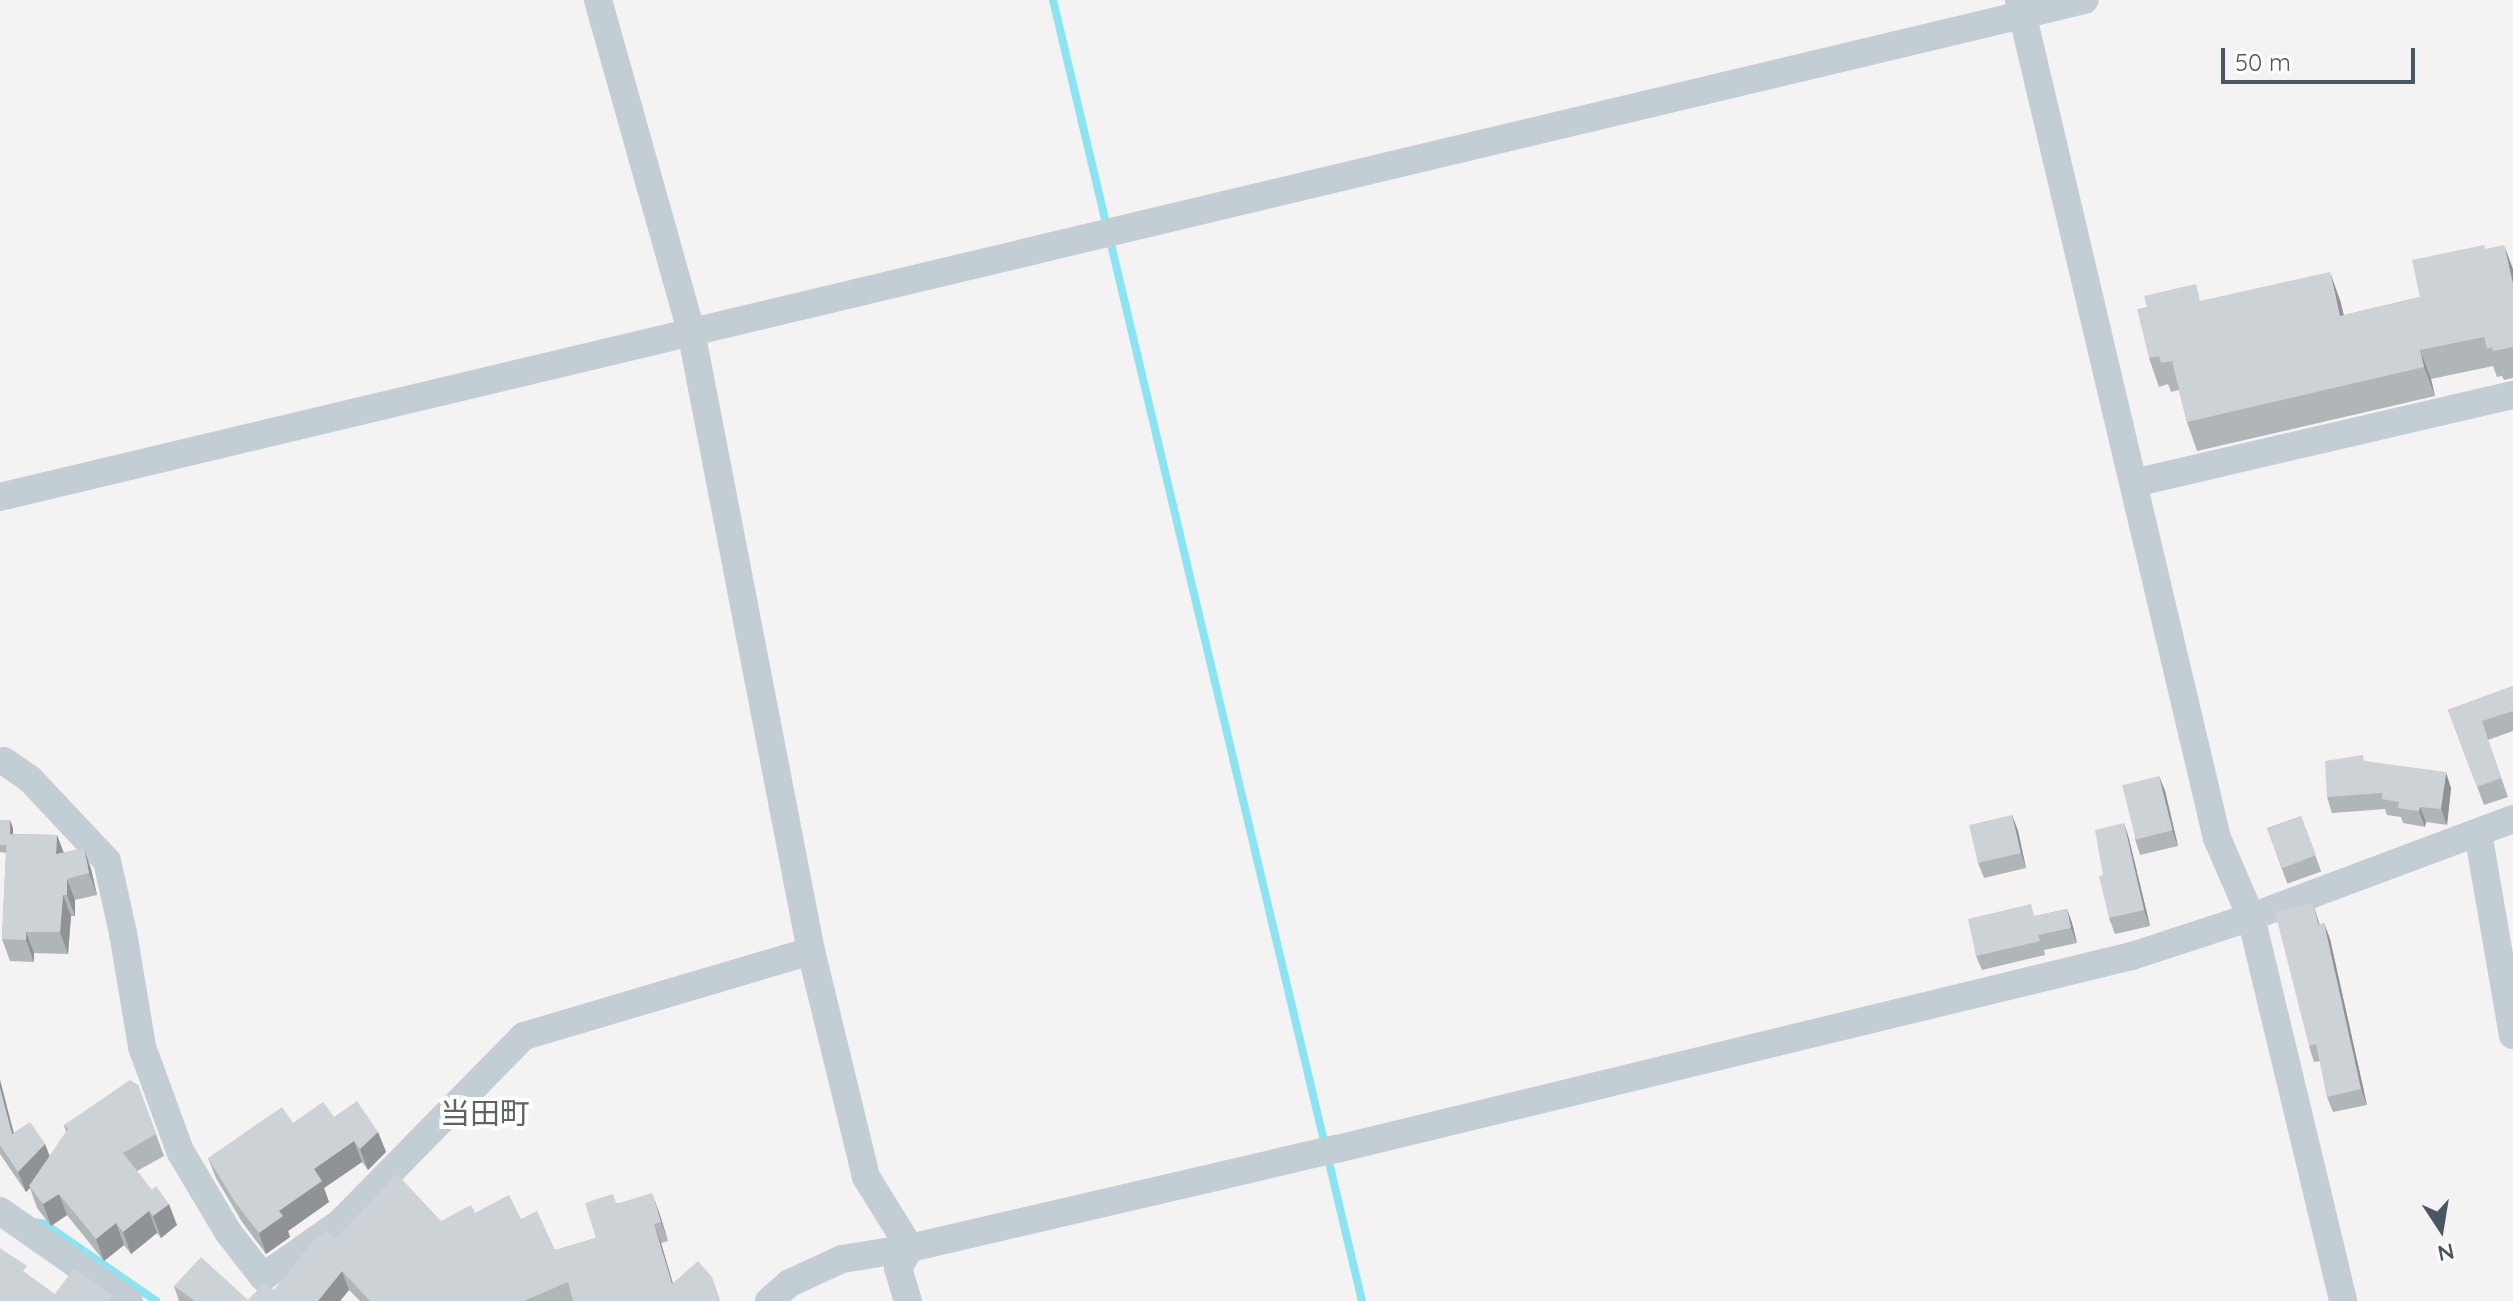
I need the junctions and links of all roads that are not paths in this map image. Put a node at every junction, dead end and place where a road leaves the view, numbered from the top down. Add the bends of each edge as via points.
1 (598, 0) edge
2 (2085, 0) edge
3 (2021, 7) edge
4 (691, 331) junction
5 (2513, 395) edge
6 (2134, 483) junction
7 (0, 497) edge
8 (1, 761) edge
9 (2513, 819) edge
10 (2478, 833) junction
11 (2251, 917) junction
12 (811, 951) junction
13 (2513, 1035) edge
14 (0, 1211) edge
15 (910, 1248) junction
16 (129, 1301) edge
17 (769, 1301) edge
18 (908, 1301) edge
19 (2343, 1301) edge

1 - 4 street
2 - 3 street
3 - 4 street
3 - 6 street
4 - 7 street
4 - 12 street
5 - 6 street
6 - 11 street via 2217,838
8 - 12 street via 30,779 107,861 142,1047 180,1151 228,1232 263,1277 340,1223 524,1036
9 - 10 street
10 - 11 street
10 - 13 street
11 - 15 street via 2132,956
11 - 19 street
12 - 15 street via 866,1177
14 - 16 street
15 - 17 street via 842,1259 790,1283
15 - 18 street via 898,1268

